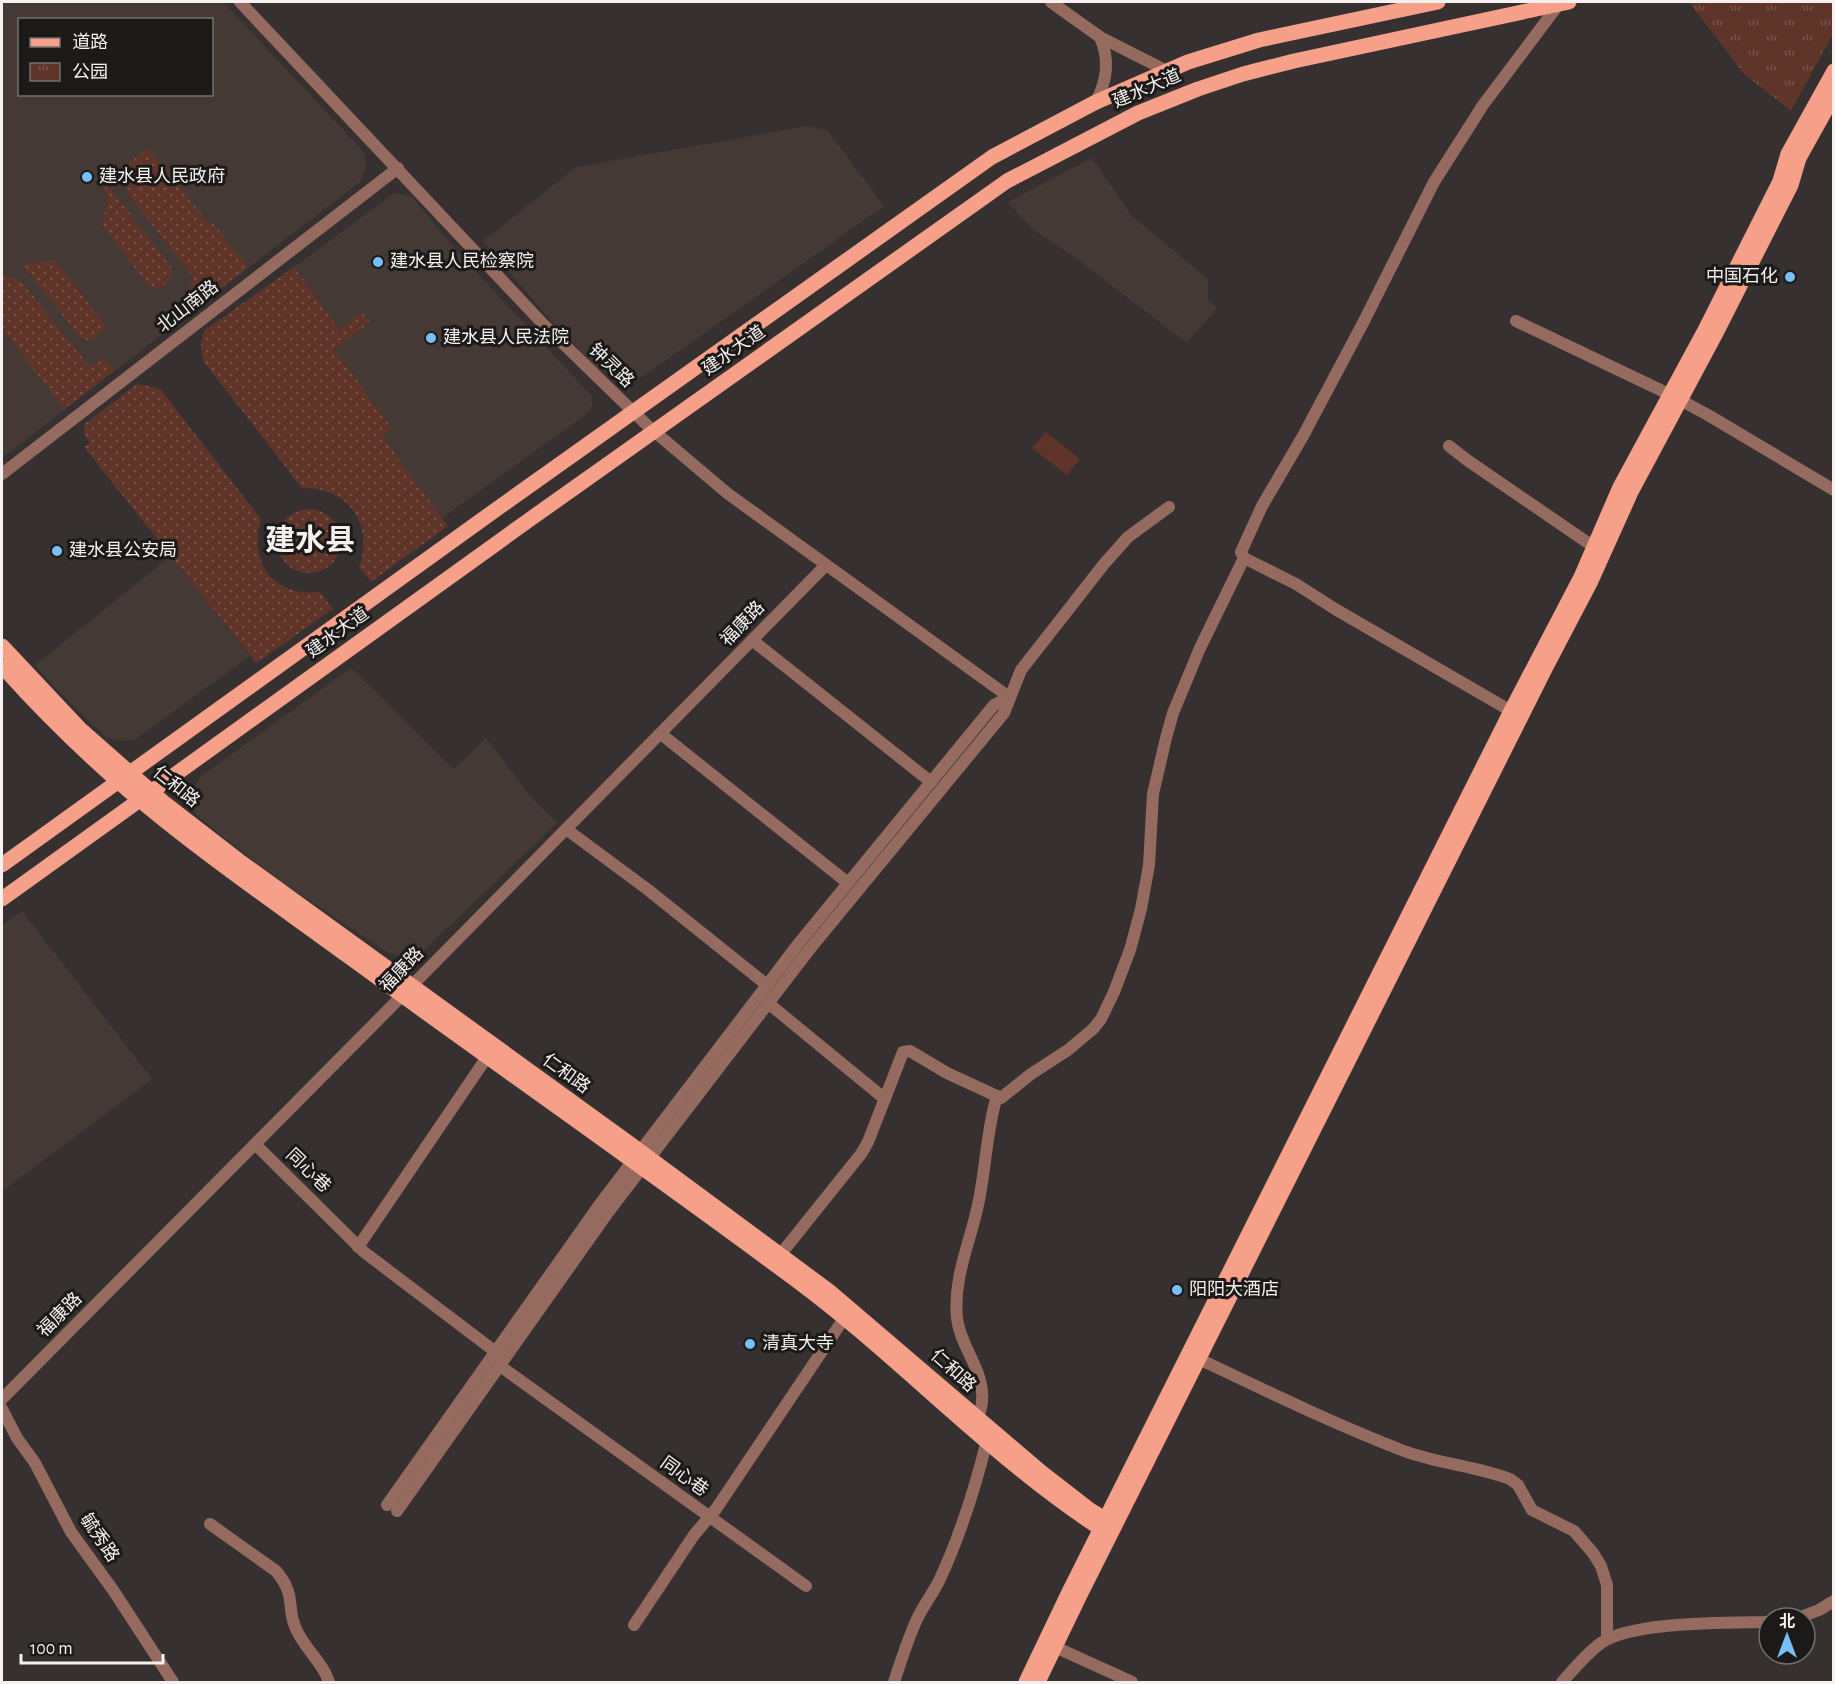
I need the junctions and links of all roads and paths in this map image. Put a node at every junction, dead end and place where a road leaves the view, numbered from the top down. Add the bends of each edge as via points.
1 (240, 2) edge
2 (1051, 2) edge
3 (1438, 2) edge
4 (1564, 3) edge
5 (1100, 37) junction
6 (1167, 71) junction
7 (1833, 71) edge
8 (1833, 95) edge
9 (1096, 102) junction
10 (398, 168) junction
11 (1516, 321) dead end
12 (1676, 398) junction
13 (633, 412) junction
14 (654, 431) junction
15 (1449, 446) dead end
16 (2, 474) edge
17 (1833, 490) edge
18 (1169, 507) dead end
19 (1594, 547) junction
20 (1244, 558) junction
21 (826, 565) junction
22 (752, 640) junction
23 (2, 646) edge
24 (2, 666) edge
25 (1009, 698) junction
26 (1511, 711) junction
27 (661, 734) junction
28 (123, 777) junction
29 (931, 782) junction
30 (145, 796) junction
31 (566, 829) junction
32 (1443, 861) junction
33 (2, 864) edge
34 (848, 884) junction
35 (2, 899) edge
36 (767, 985) junction
37 (406, 991) junction
38 (768, 1004) junction
39 (487, 1057) junction
40 (997, 1096) junction
41 (885, 1098) junction
42 (255, 1144) junction
43 (641, 1160) junction
44 (358, 1246) junction
45 (780, 1255) junction
46 (844, 1317) junction
47 (500, 1359) junction
48 (1199, 1359) junction
49 (2, 1399) edge
50 (2, 1409) edge
51 (978, 1419) junction
52 (987, 1440) junction
53 (392, 1508) dead end
54 (709, 1517) junction
55 (210, 1524) dead end
56 (1109, 1528) junction
57 (806, 1586) dead end
58 (1833, 1601) edge
59 (1817, 1609) edge
60 (1757, 1622) edge
61 (634, 1625) dead end
62 (1608, 1639) junction
63 (1050, 1645) junction
64 (173, 1683) edge
65 (329, 1683) edge
66 (894, 1683) edge
67 (1026, 1683) edge
68 (1038, 1683) edge
69 (1132, 1683) edge
70 (1562, 1683) edge

1 - 10 street, 钟灵路
2 - 5 street
3 - 6 main road, 建水大道 via 1259,40
4 - 14 main road, 建水大道 via 1266,67 1128,117 1007,181
4 - 20 street via 1483,105 1434,182 1363,323 1262,506 1241,552
5 - 6 street
5 - 9 street via 1107,69
6 - 9 main road, 建水大道
7 - 12 main road via 1788,154 1780,180
8 - 12 main road via 1799,158 1791,185
9 - 13 main road, 建水大道 via 992,157
10 - 13 street, 钟灵路 via 544,325
10 - 16 street, 北山南路
11 - 12 street
12 - 17 street
12 - 19 main road via 1620,487
12 - 32 main road via 1592,581
13 - 14 street, 钟灵路
13 - 28 main road, 建水大道
14 - 21 street, 钟灵路 via 727,493
14 - 30 main road, 建水大道
15 - 19 street
18 - 25 street via 1128,537 1104,564 1021,670
19 - 26 main road
20 - 26 street via 1296,584
20 - 40 street via 1173,713 1154,794 1149,865 1141,909 1114,992 1093,1029 1001,1098
21 - 22 street, 福康路
21 - 25 street, 钟灵路
22 - 27 street, 福康路
22 - 29 street
23 - 28 main road, 仁和路
24 - 28 main road, 仁和路 via 45,713
25 - 29 street via 994,705
25 - 38 street via 1004,713
26 - 32 main road
27 - 31 street, 福康路
27 - 34 street
28 - 30 main road, 仁和路
28 - 33 main road, 建水大道
29 - 34 street
30 - 35 main road, 建水大道
30 - 37 main road, 仁和路 via 230,870
31 - 36 street
31 - 37 street, 福康路
32 - 48 main road
32 - 56 main road
34 - 36 street
36 - 43 street
37 - 39 main road, 仁和路
37 - 42 street, 福康路
37 - 43 main road, 仁和路
38 - 41 street
38 - 43 street
39 - 43 main road, 仁和路
39 - 44 street
40 - 41 street via 908,1050 903,1052
40 - 51 street via 957,1298 959,1331 981,1386
41 - 45 street via 861,1154
42 - 44 street, 同心巷
42 - 49 street, 福康路
43 - 45 main road, 仁和路
43 - 46 main road, 仁和路
43 - 47 street
44 - 47 street, 同心巷
45 - 51 main road, 仁和路 via 864,1319
46 - 52 main road, 仁和路
46 - 54 street, 同心巷
47 - 53 street
47 - 54 street, 同心巷
48 - 56 main road
48 - 62 street via 1404,1450 1510,1479 1518,1485 1532,1510 1574,1532 1597,1560 1607,1585
50 - 64 street, 毓秀路 via 71,1532
51 - 56 main road, 仁和路
52 - 56 main road, 仁和路 via 1034,1481
52 - 66 street via 957,1539 918,1617
54 - 57 street
54 - 61 street
55 - 65 street via 284,1580 297,1632
56 - 63 main road
58 - 59 street
60 - 62 street via 1664,1626
62 - 70 street
63 - 67 main road
63 - 68 main road
63 - 69 street

